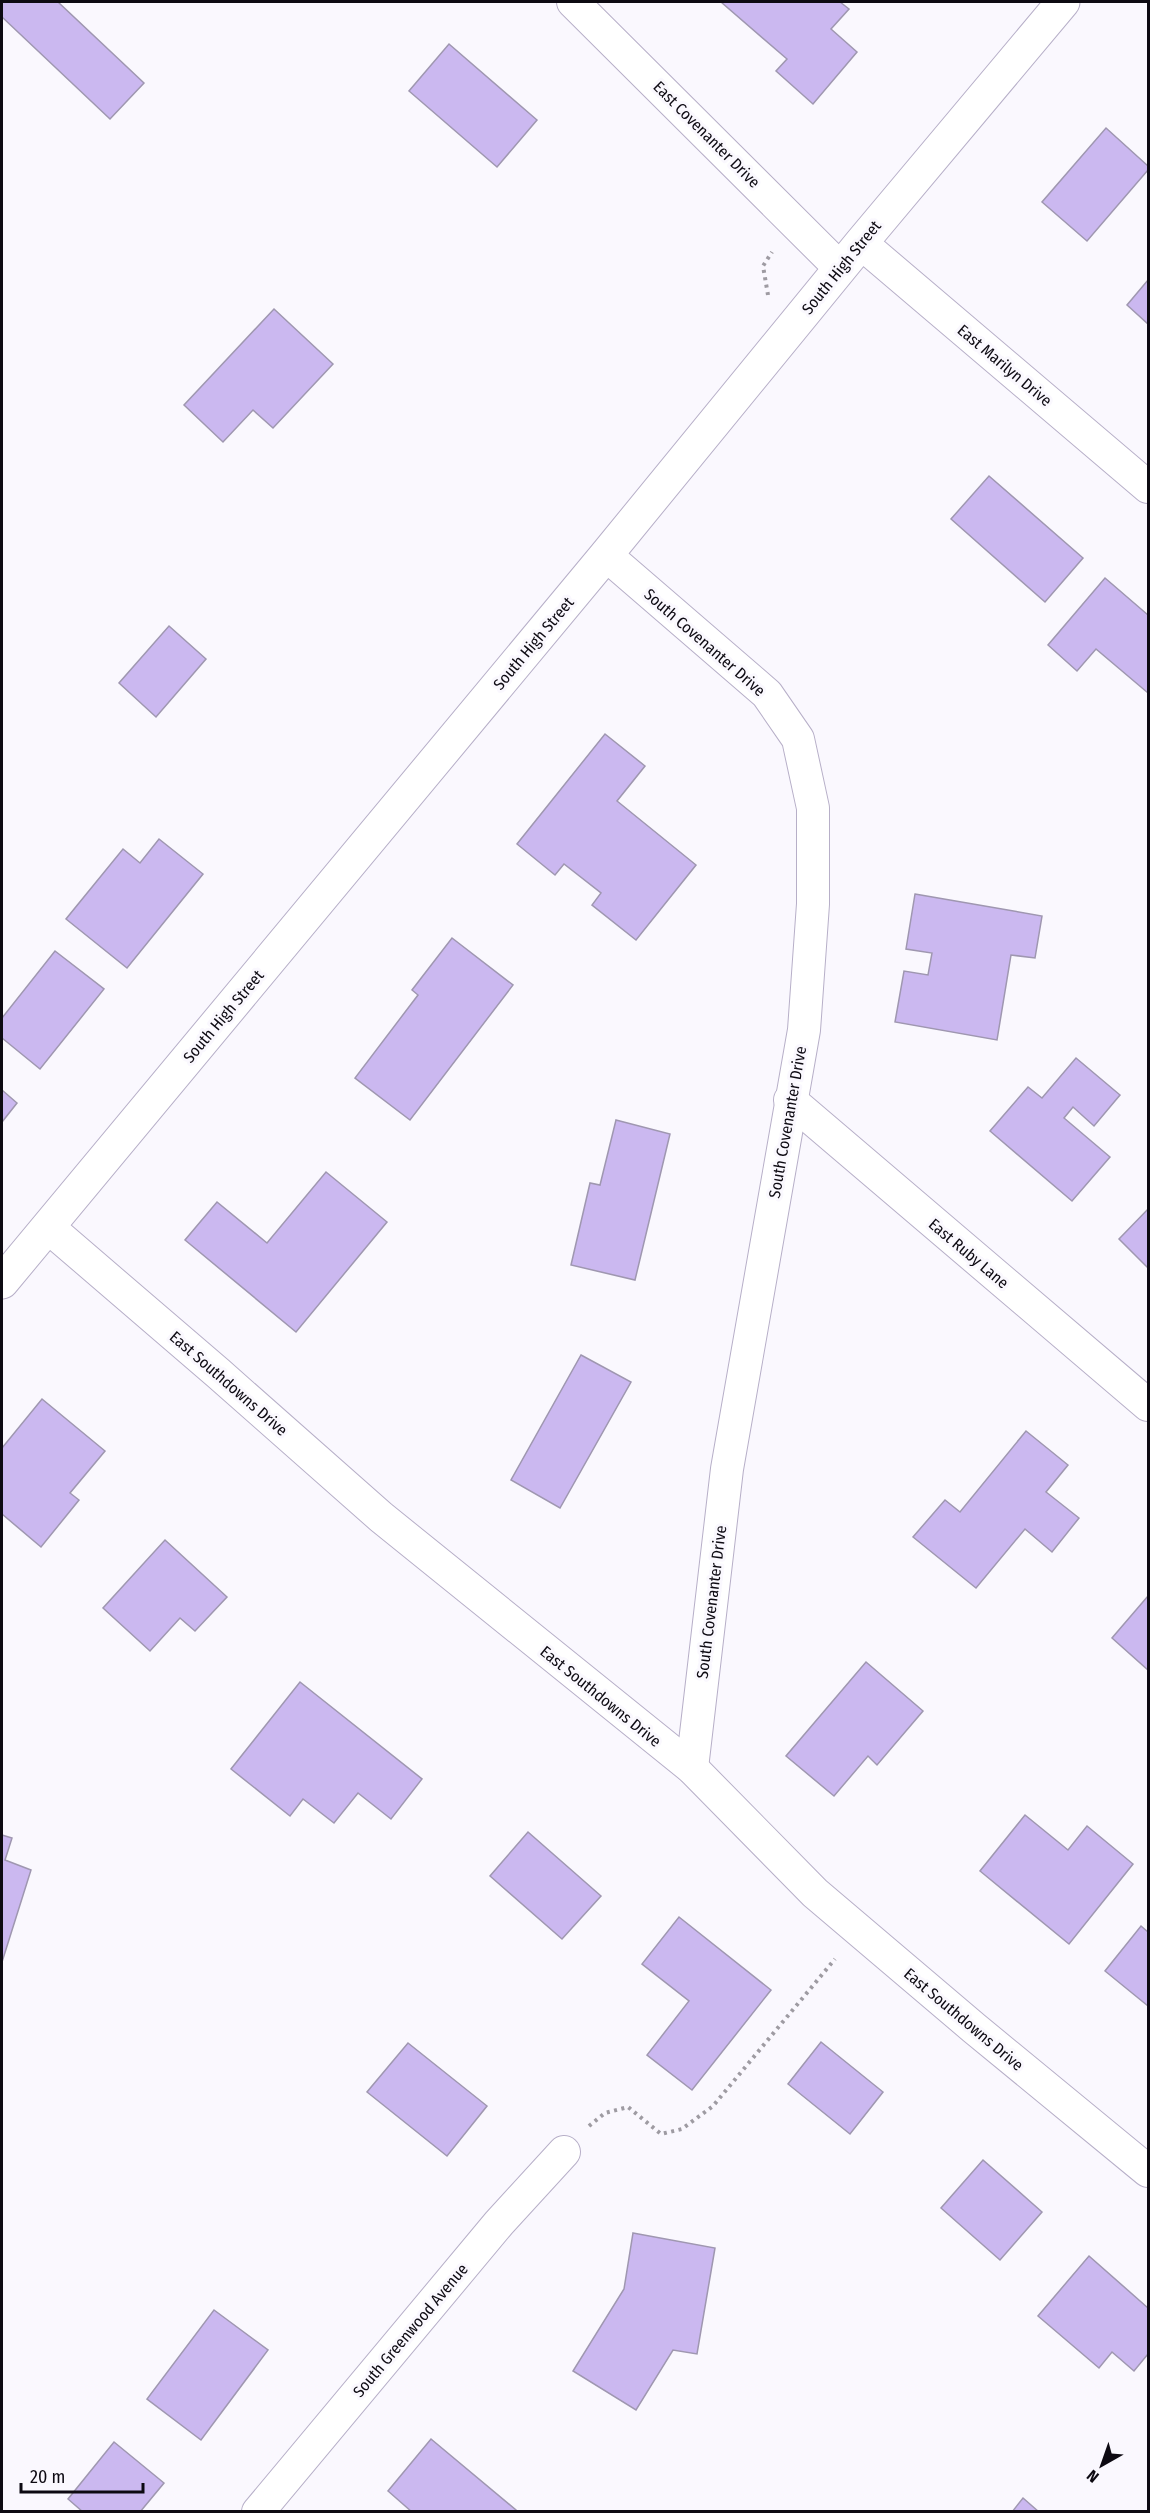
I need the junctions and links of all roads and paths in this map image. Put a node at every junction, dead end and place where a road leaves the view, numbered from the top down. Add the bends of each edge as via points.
1 (573, 2) edge
2 (1064, 2) edge
3 (861, 243) junction
4 (840, 268) junction
5 (1149, 487) edge
6 (606, 555) junction
7 (790, 1100) junction
8 (48, 1227) junction
9 (2, 1282) edge
10 (1149, 1405) edge
11 (692, 1768) junction
12 (858, 1930) junction
13 (564, 2152) joint
14 (1149, 2171) edge
15 (258, 2511) edge

1 - 4 street, East Covenanter Drive
2 - 3 street, South High Street
3 - 4 street, South High Street
3 - 5 street, East Marilyn Drive
4 - 6 street, South High Street
6 - 7 street, South Covenanter Drive via 767,694 798,739 813,808 813,904 804,1030
6 - 8 street, South High Street
7 - 10 street, East Ruby Lane
7 - 11 street, South Covenanter Drive via 727,1469
8 - 9 street, South High Street
8 - 11 street, East Southdowns Drive via 381,1517
11 - 12 street, East Southdowns Drive via 807,1885
12 - 13 path via 713,2106 682,2129 661,2134 628,2107 605,2113 578,2134
12 - 14 street, East Southdowns Drive
13 - 15 street, South Greenwood Avenue via 499,2223

